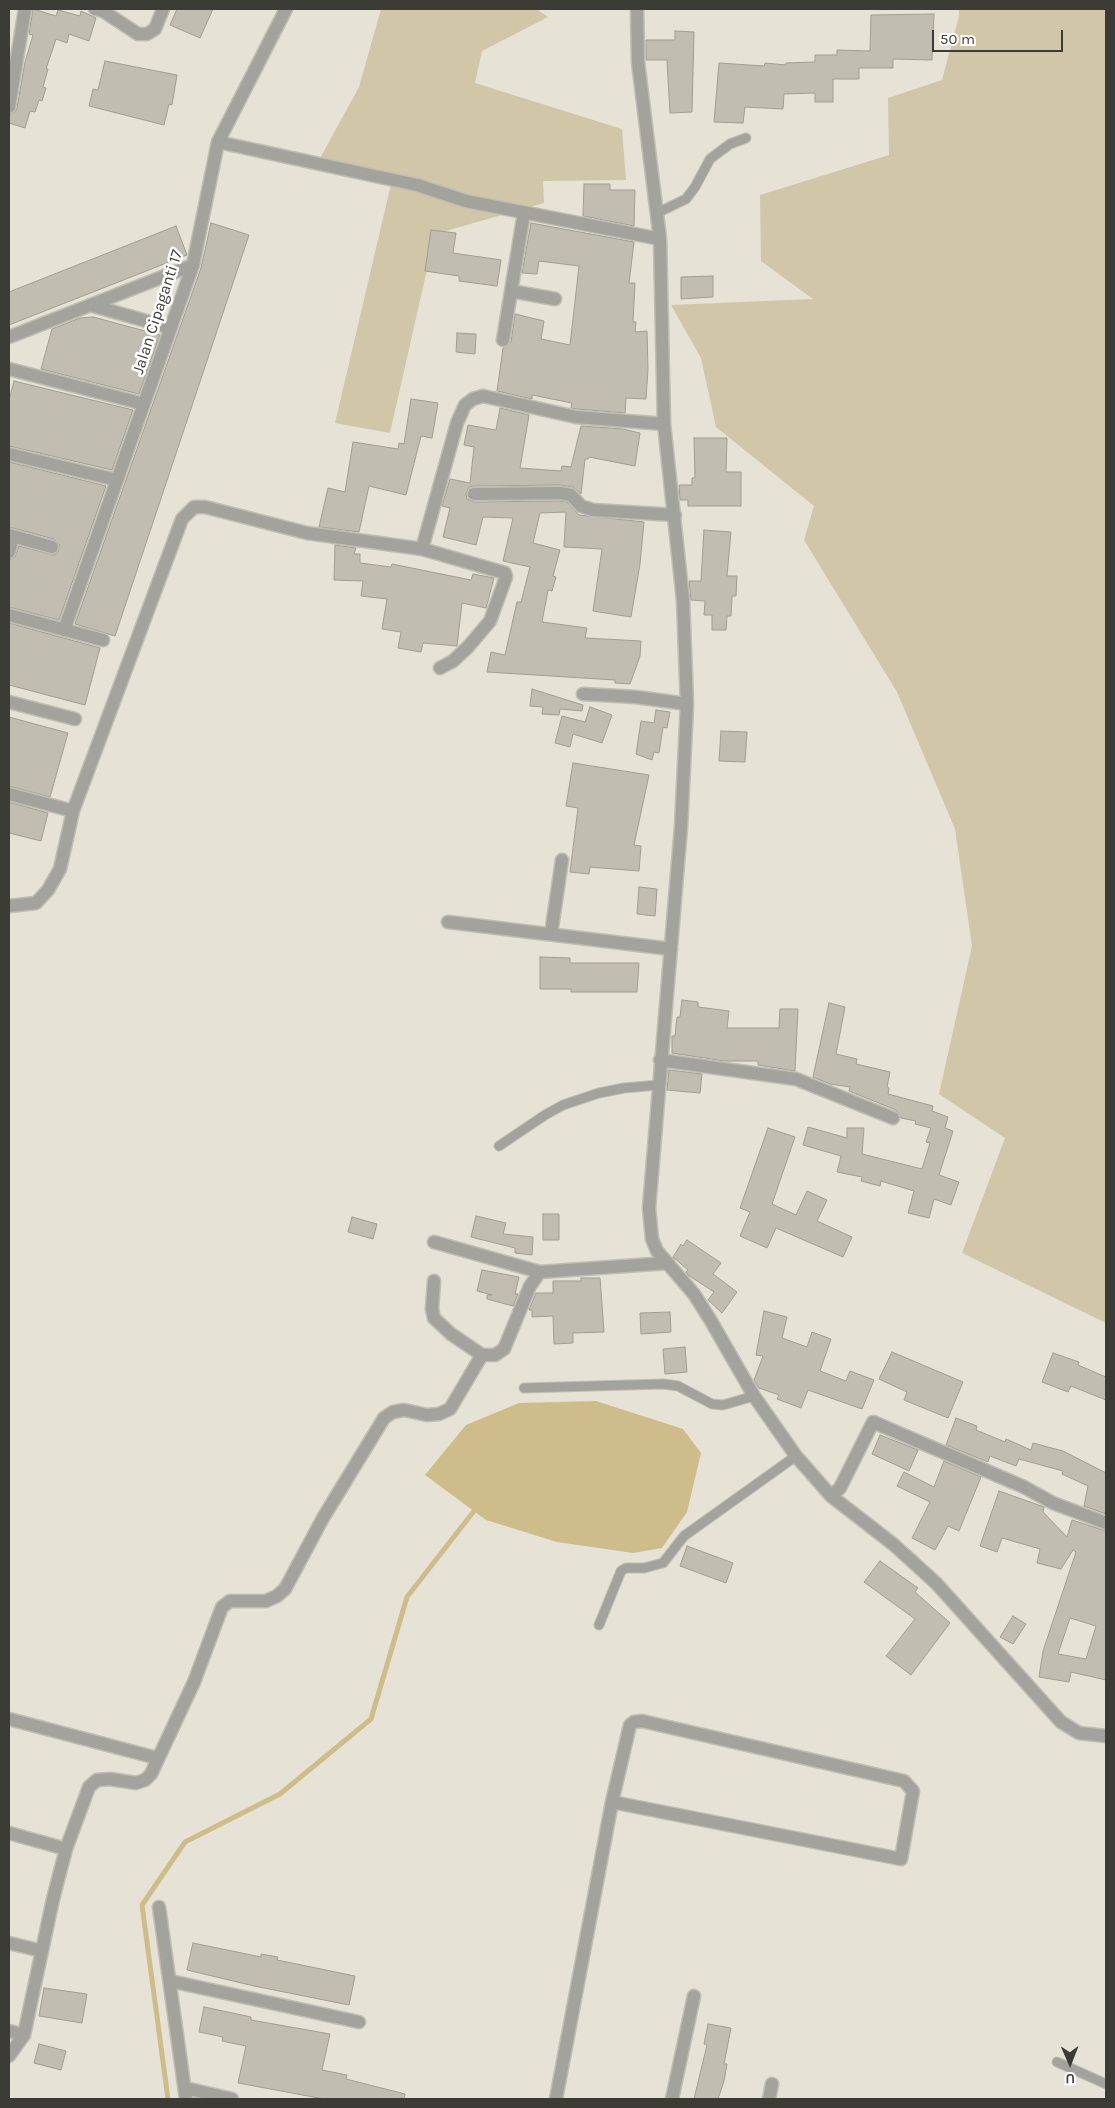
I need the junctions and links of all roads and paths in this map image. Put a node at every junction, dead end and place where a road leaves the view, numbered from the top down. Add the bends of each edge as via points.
1 (25, 9) edge
2 (95, 9) edge
3 (163, 9) edge
4 (286, 9) edge
5 (638, 9) edge
6 (9, 107) edge
7 (746, 138) dead end
8 (218, 142) junction
9 (524, 214) junction
10 (657, 214) junction
11 (660, 239) junction
12 (193, 265) junction
13 (511, 292) junction
14 (555, 299) dead end
15 (90, 305) junction
16 (171, 328) junction
17 (10, 336) edge
18 (503, 340) dead end
19 (9, 348) edge
20 (9, 369) edge
21 (144, 404) junction
22 (664, 424) junction
23 (9, 454) edge
24 (117, 480) junction
25 (474, 494) dead end
26 (675, 515) junction
27 (11, 535) edge
28 (52, 547) dead end
29 (422, 549) junction
30 (9, 552) edge
31 (9, 615) edge
32 (64, 630) junction
33 (103, 640) dead end
34 (440, 668) dead end
35 (583, 694) dead end
36 (9, 702) edge
37 (686, 704) junction
38 (75, 719) dead end
39 (9, 794) edge
40 (73, 811) junction
41 (562, 860) dead end
42 (9, 906) edge
43 (448, 922) dead end
44 (551, 934) junction
45 (671, 949) junction
46 (660, 1060) junction
47 (658, 1085) junction
48 (893, 1118) dead end
49 (498, 1146) dead end
50 (434, 1242) dead end
51 (668, 1263) junction
52 (540, 1272) junction
53 (434, 1281) dead end
54 (482, 1355) junction
55 (524, 1388) dead end
56 (754, 1396) junction
57 (796, 1456) junction
58 (831, 1496) junction
59 (1106, 1523) edge
60 (600, 1625) dead end
61 (9, 1719) edge
62 (1106, 1736) edge
63 (157, 1758) junction
64 (612, 1802) junction
65 (9, 1833) edge
66 (66, 1849) junction
67 (159, 1907) dead end
68 (9, 1943) edge
69 (42, 1951) junction
70 (170, 1981) junction
71 (694, 1996) dead end
72 (359, 2022) dead end
73 (9, 2031) edge
74 (24, 2036) junction
75 (9, 2056) edge
76 (1057, 2062) dead end
77 (772, 2084) dead end
78 (1106, 2084) edge
79 (186, 2094) edge
80 (232, 2099) edge
81 (556, 2099) edge
82 (672, 2099) edge
83 (769, 2099) edge

1 - 6 street
2 - 3 street via 138,34 155,30
4 - 8 street, Jalan Cipaganti 17
5 - 10 street via 638,62
7 - 10 lane via 730,144 710,159 686,199
8 - 9 street via 417,185 466,201
8 - 12 street, Jalan Cipaganti 17
9 - 11 street
9 - 13 street
10 - 11 street
11 - 22 street
12 - 15 street
12 - 16 street, Jalan Cipaganti 17
13 - 14 street
13 - 18 street
15 - 16 street
15 - 17 street
16 - 21 street, Jalan Cipaganti 17
17 - 19 street
20 - 21 street
21 - 24 street, Jalan Cipaganti 17
22 - 26 street
22 - 29 street via 576,417 483,396 473,399 465,405 456,423
23 - 24 street
24 - 32 street, Jalan Cipaganti 17
25 - 26 street via 560,493 571,495 581,506 593,510
26 - 37 street via 683,608
27 - 28 street
27 - 30 street
29 - 34 street via 506,575 490,621 454,661
29 - 40 street via 307,533 194,507 182,519
31 - 32 street
32 - 33 street
35 - 37 street
36 - 38 street
37 - 45 street via 681,827
39 - 40 street
40 - 42 street via 60,869 48,890 36,903
41 - 44 street
43 - 44 street
44 - 45 street
45 - 46 street
46 - 47 street
46 - 48 street via 796,1079
47 - 49 lane via 599,1093 563,1105
47 - 51 street via 649,1224 658,1251
50 - 52 street
51 - 52 street
51 - 56 street via 711,1320
52 - 54 street via 530,1286 504,1349
53 - 54 street via 434,1318
54 - 63 street via 450,1409 427,1415 404,1410 384,1418 323,1518 285,1589 266,1601 230,1601 222,1607 194,1682
55 - 56 lane via 663,1384 678,1386 712,1404 723,1405
56 - 57 street
57 - 58 street
57 - 60 lane via 684,1536 663,1564 621,1571
58 - 59 street via 843,1482 873,1422 1053,1503
58 - 62 street via 893,1544 936,1583 1061,1722 1079,1733
61 - 63 street
63 - 66 street via 151,1774 141,1782 110,1779 91,1784
64 - 64 street via 901,1859 913,1791 904,1781 642,1721 630,1725
64 - 81 street
65 - 66 street
66 - 69 street
67 - 70 street
68 - 69 street
69 - 74 street
70 - 72 street
70 - 79 street
71 - 82 street
73 - 74 street
74 - 75 street
76 - 78 lane
77 - 83 street
79 - 80 street

